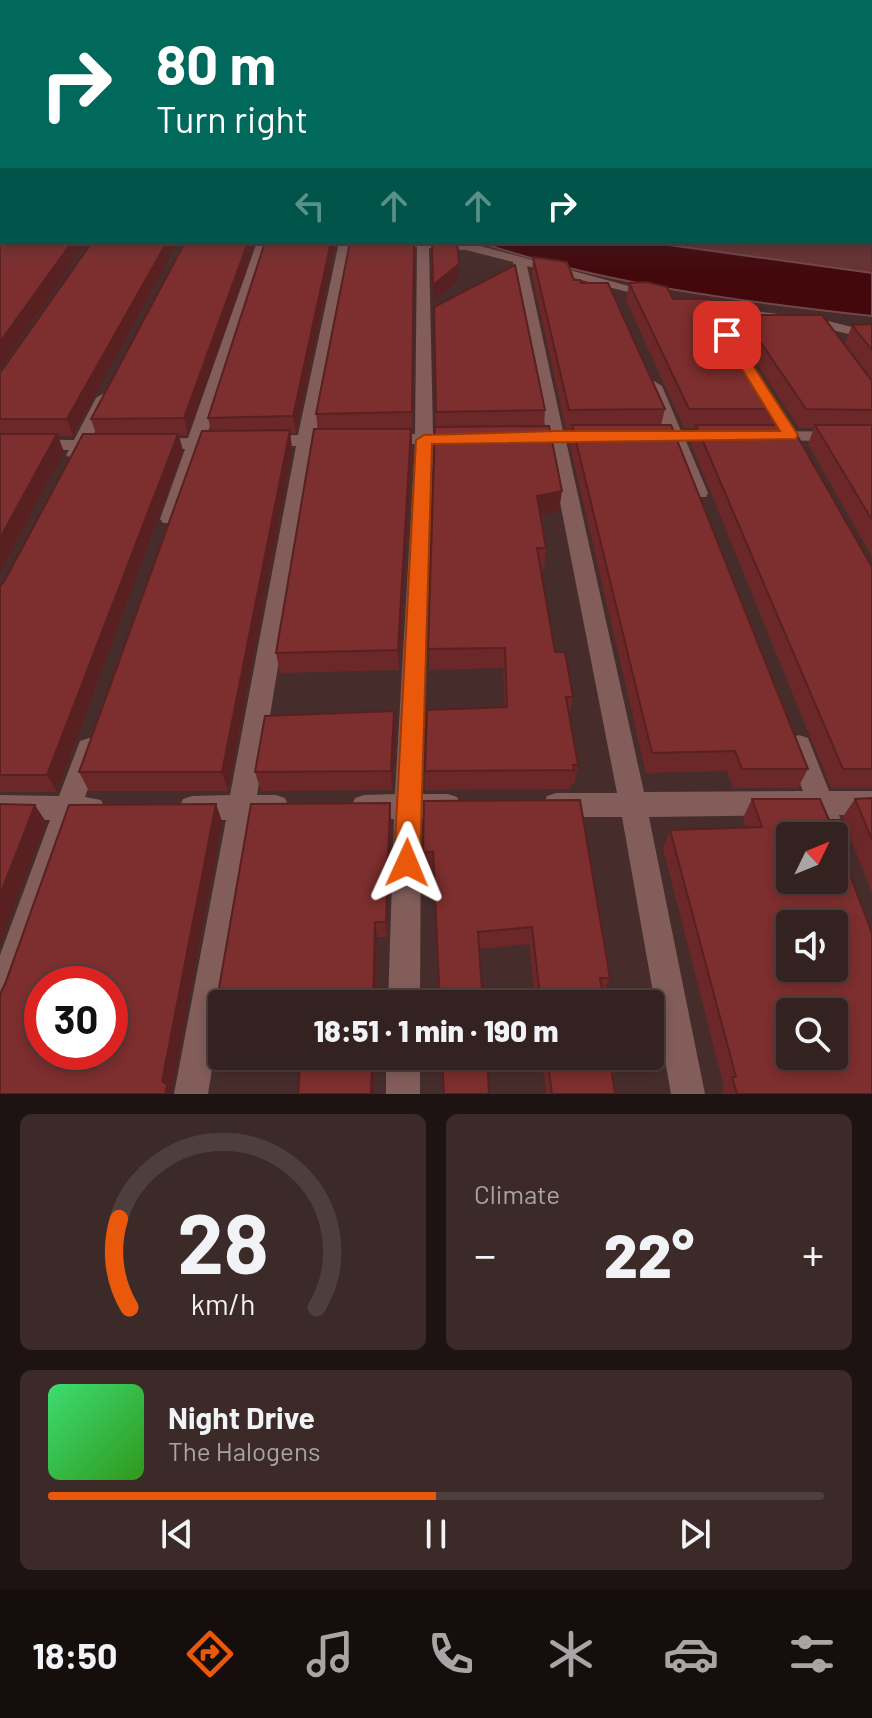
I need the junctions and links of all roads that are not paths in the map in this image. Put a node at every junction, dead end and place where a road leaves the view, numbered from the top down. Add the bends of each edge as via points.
1 (262, 244) edge
2 (345, 244) edge
3 (423, 244) edge
4 (444, 244) edge
5 (519, 259) junction
6 (607, 281) junction
7 (667, 298) edge
8 (682, 302) edge
9 (619, 309) edge
10 (711, 310) junction
11 (820, 323) junction
12 (727, 335) edge
13 (872, 336) edge
14 (837, 347) edge
15 (645, 366) edge
16 (115, 377) edge
17 (556, 435) junction
18 (676, 436) junction
19 (512, 437) edge
20 (872, 437) edge
21 (483, 438) edge
22 (306, 440) junction
23 (424, 440) junction
24 (0, 444) edge
25 (197, 444) junction
26 (80, 445) junction
27 (65, 473) edge
28 (705, 509) edge
29 (160, 546) edge
30 (98, 722) edge
31 (792, 729) edge
32 (820, 802) junction
33 (872, 803) edge
34 (633, 804) junction
35 (528, 805) edge
36 (408, 806) junction
37 (468, 806) edge
38 (0, 807) edge
39 (304, 807) edge
40 (334, 807) edge
41 (170, 808) edge
42 (244, 808) junction
43 (67, 809) junction
44 (111, 809) edge
45 (828, 822) edge
46 (404, 990) edge
47 (0, 997) edge
48 (403, 1070) edge
49 (191, 1094) edge
50 (403, 1094) edge
51 (688, 1094) edge

1 - 25 street
2 - 22 street
3 - 23 street
4 - 5 street
5 - 6 street
5 - 17 street
6 - 7 street
6 - 9 street
8 - 10 street
10 - 11 street
10 - 12 street
11 - 13 street
11 - 14 street
15 - 18 street
16 - 26 street
17 - 18 street
17 - 19 street
17 - 34 street
18 - 20 street
18 - 28 street
21 - 23 street
22 - 23 street
22 - 25 street
22 - 42 street
23 - 36 street
24 - 26 street
25 - 26 street
25 - 29 street
26 - 27 street
30 - 43 street
31 - 32 street
32 - 33 street
32 - 34 street
32 - 45 street
34 - 35 street
34 - 51 street
36 - 37 street
36 - 40 street
36 - 46 street
38 - 43 street
39 - 42 street
41 - 42 street
42 - 49 street
43 - 44 street
43 - 47 street
48 - 50 street

